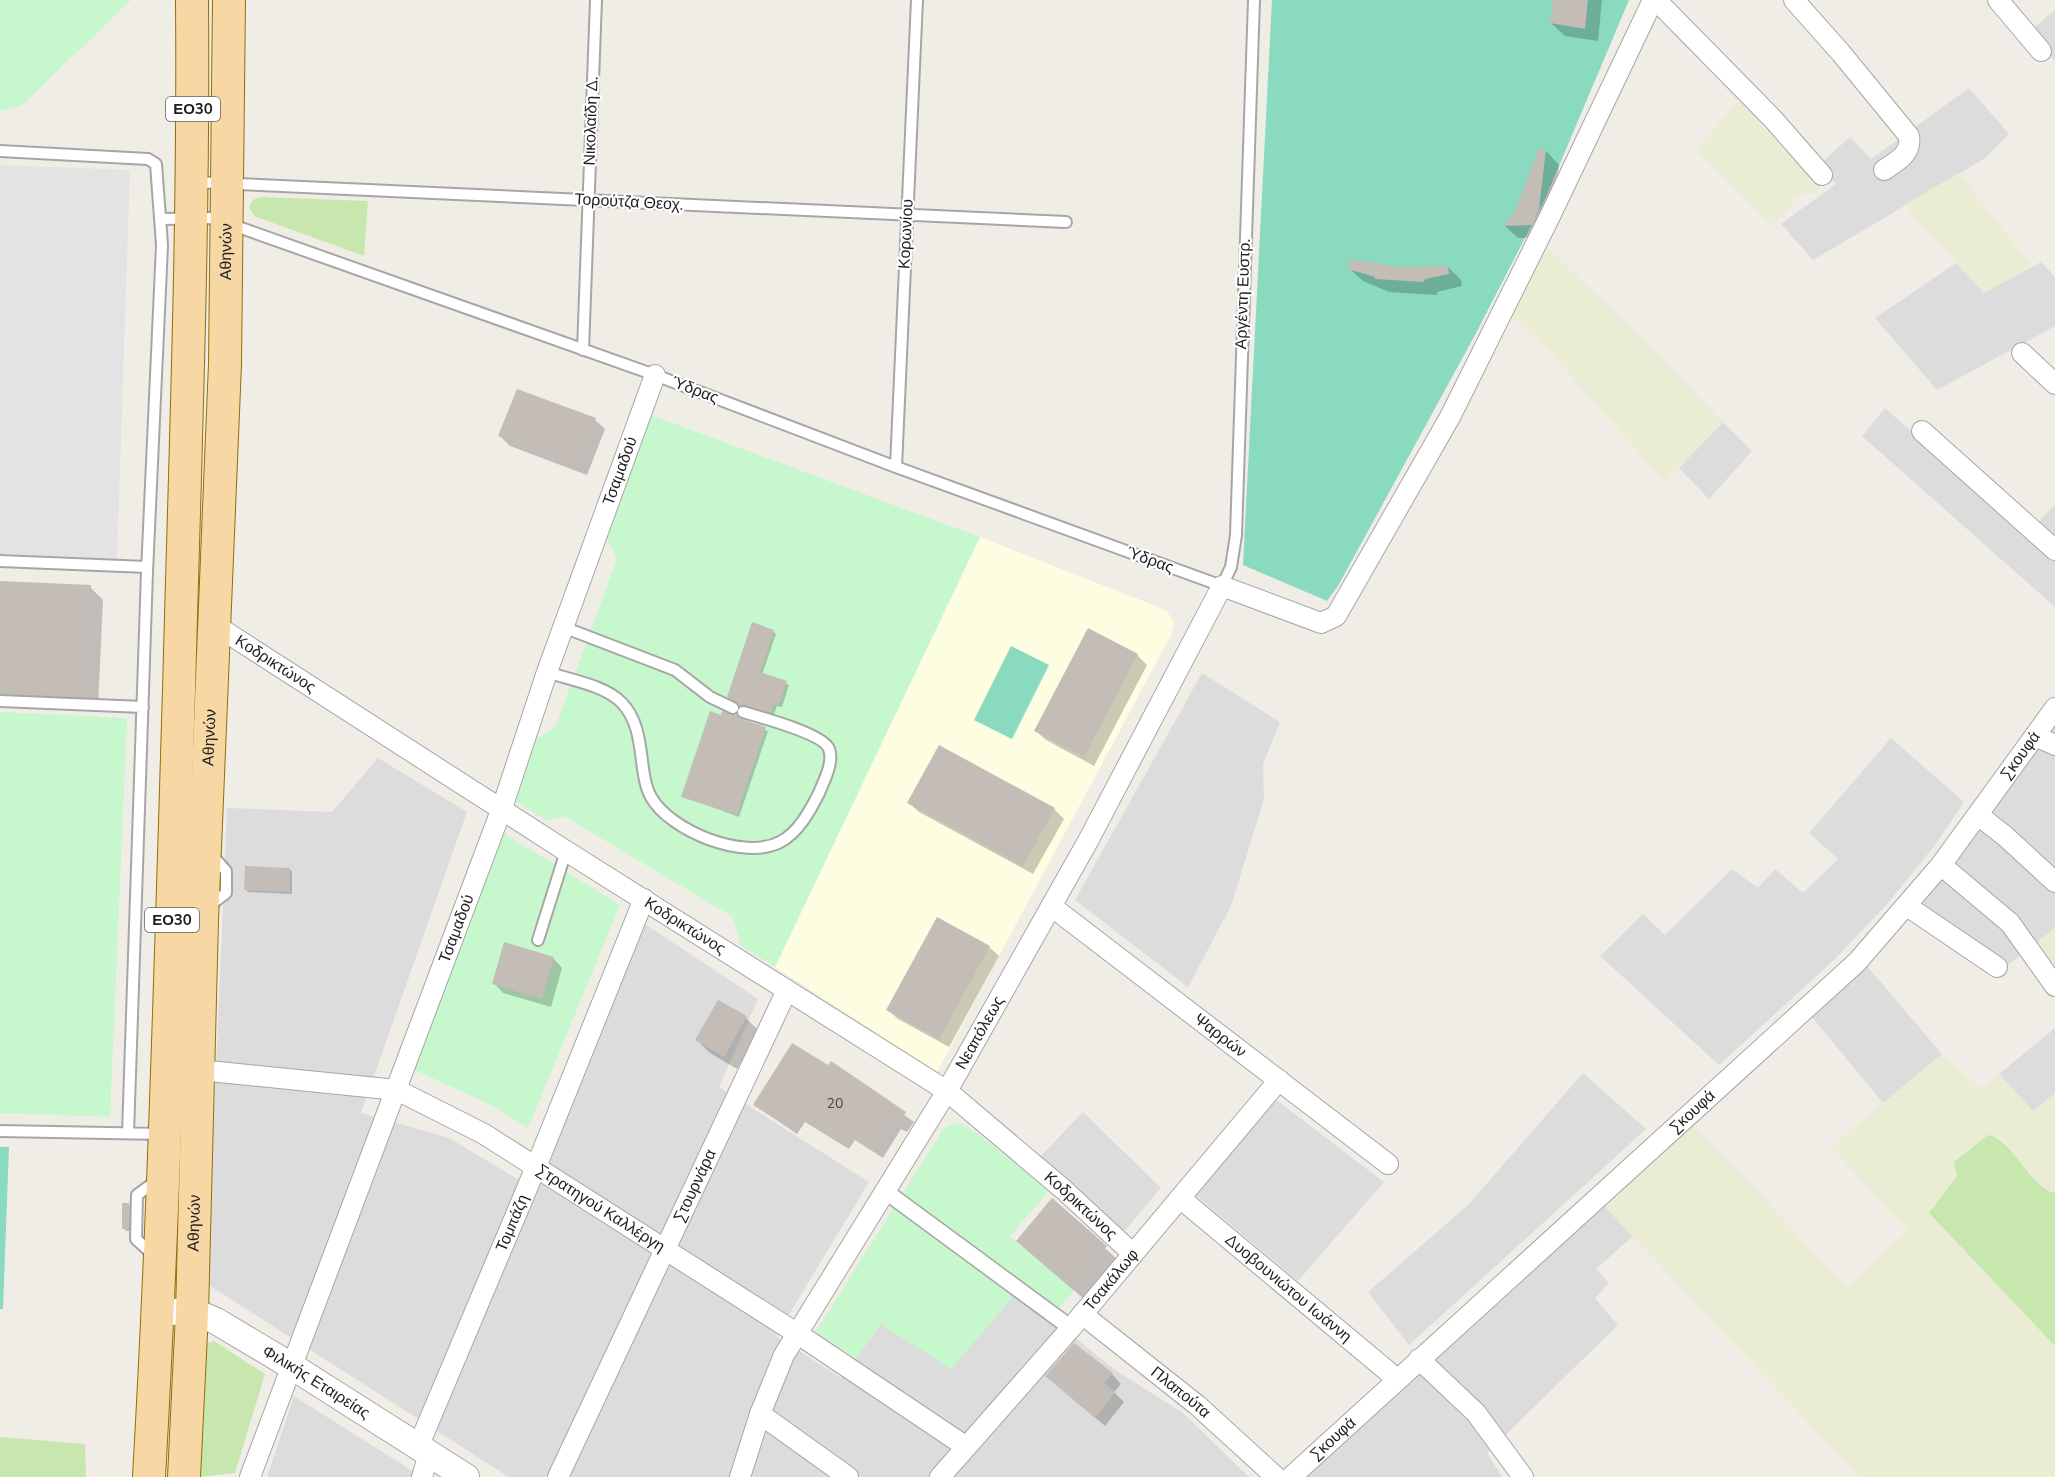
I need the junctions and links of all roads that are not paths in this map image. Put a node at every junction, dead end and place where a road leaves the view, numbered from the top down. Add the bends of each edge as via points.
1 (192, 0) edge
2 (229, 0) edge
3 (596, 0) edge
4 (917, 0) edge
5 (1254, 0) edge
6 (1654, 0) edge
7 (1794, 0) edge
8 (1998, 0) edge
9 (2041, 51) dead end
10 (0, 151) edge
11 (1884, 170) dead end
12 (1822, 175) dead end
13 (193, 182) junction
14 (227, 183) junction
15 (588, 200) junction
16 (907, 214) junction
17 (177, 219) junction
18 (1066, 222) dead end
19 (227, 223) junction
20 (583, 350) junction
21 (2022, 353) dead end
22 (655, 375) junction
23 (2055, 384) edge
24 (1922, 431) dead end
25 (896, 467) junction
26 (2055, 550) edge
27 (0, 561) edge
28 (147, 567) junction
29 (1222, 586) junction
30 (215, 625) junction
31 (563, 627) junction
32 (546, 672) junction
33 (0, 701) edge
34 (142, 707) junction
35 (2055, 708) edge
36 (2035, 736) junction
37 (2055, 745) edge
38 (502, 808) junction
39 (1978, 815) junction
40 (566, 851) junction
41 (1941, 865) junction
42 (2055, 882) edge
43 (644, 898) junction
44 (1051, 906) junction
45 (1907, 906) junction
46 (538, 940) dead end
47 (1997, 967) dead end
48 (2055, 986) edge
49 (787, 990) junction
50 (199, 1070) junction
51 (1279, 1080) junction
52 (398, 1090) junction
53 (947, 1090) junction
54 (0, 1131) edge
55 (128, 1133) junction
56 (165, 1134) junction
57 (1388, 1164) dead end
58 (536, 1167) junction
59 (152, 1184) dead end
60 (885, 1191) junction
61 (1180, 1198) junction
62 (148, 1250) dead end
63 (664, 1251) junction
64 (1133, 1254) junction
65 (158, 1311) junction
66 (192, 1313) junction
67 (1076, 1321) junction
68 (797, 1333) junction
69 (1419, 1359) junction
70 (293, 1366) junction
71 (1396, 1379) junction
72 (760, 1414) junction
73 (965, 1446) junction
74 (423, 1459) edge
75 (149, 1477) edge
76 (184, 1477) edge
77 (250, 1477) edge
78 (466, 1477) edge
79 (558, 1477) edge
80 (740, 1477) edge
81 (848, 1477) edge
82 (940, 1477) edge
83 (1276, 1477) edge
84 (1291, 1477) edge
85 (1523, 1477) edge

1 - 13 main road, Αθηνών / ΕΟ30
2 - 14 main road, Αθηνών / ΕΟ30
3 - 15 lane, Νικολαΐδη Δ.
4 - 16 lane, Κορωνίου
5 - 29 lane, Αργέντη Ευστρ. via 1236,535 1231,567
6 - 12 street via 1772,118
6 - 29 street via 1450,417 1336,616 1322,623
7 - 11 street via 1909,136 1904,157
8 - 9 street
10 - 17 lane via 151,160
13 - 14 lane, Τορούτζα Θεοχ.
13 - 17 main road, Αθηνών / ΕΟ30
14 - 15 lane, Τορούτζα Θεοχ.
14 - 19 main road, Αθηνών / ΕΟ30
15 - 16 lane, Τορούτζα Θεοχ.
15 - 20 lane, Νικολαΐδη Δ.
16 - 18 lane, Τορούτζα Θεοχ.
16 - 25 lane, Κορωνίου
17 - 19 lane, Ύδρας
17 - 28 lane via 162,245
17 - 56 main road, Αθηνών / ΕΟ30
19 - 20 lane, Ύδρας
19 - 30 main road, Αθηνών / ΕΟ30
20 - 22 lane, Ύδρας
21 - 23 street
22 - 25 lane, Ύδρας
22 - 31 street, Τσαμαδού
24 - 26 street
25 - 29 lane, Ύδρας
27 - 28 lane
28 - 34 lane
29 - 44 street, Νεαπόλεως
30 - 38 street, Κοδρικτώνος
30 - 50 main road, Αθηνών / ΕΟ30
31 - 32 street, Τσαμαδού
31 - 32 lane via 675,670 710,697 738,710 814,736 830,750 828,769 810,810 794,832 771,846 725,844 703,838 665,814 650,794 636,730 624,705 606,692
32 - 38 street, Τσαμαδού
33 - 34 lane
34 - 55 lane
35 - 36 street, Σκουφά
36 - 37 street
36 - 39 street, Σκουφά
38 - 40 street, Κοδρικτώνος
38 - 52 street, Τσαμαδού
39 - 41 street, Σκουφά
39 - 42 street
40 - 43 street, Κοδρικτώνος
40 - 46 lane
41 - 45 street, Σκουφά
41 - 48 street via 2010,923
43 - 49 street, Κοδρικτώνος
43 - 58 street, Τομπάζη
44 - 51 street, Ψαρρών
44 - 53 street, Νεαπόλεως
45 - 47 street
45 - 69 street, Σκουφά via 1857,962
49 - 53 street, Κοδρικτώνος
49 - 63 street, Στουρνάρα
50 - 52 street, Στρατηγού Καλλέργη
50 - 66 main road, Αθηνών / ΕΟ30
51 - 57 street, Ψαρρών
51 - 61 street, Τσακάλωφ
52 - 58 street, Στρατηγού Καλλέργη via 468,1124
52 - 70 street, Τσαμαδού
53 - 60 street, Νεαπόλεως
53 - 64 street, Κοδρικτώνος
54 - 55 lane
55 - 56 lane
56 - 65 main road, Αθηνών / ΕΟ30
58 - 63 street, Στρατηγού Καλλέργη
58 - 74 street, Τομπάζη
59 - 62 lane via 137,1195 136,1239
60 - 67 street, Πλαπούτα
60 - 68 street, Νεαπόλεως
61 - 64 street, Τσακάλωφ
61 - 71 street, Δυοβουνιώτου Ιωάννη
63 - 68 street, Στρατηγού Καλλέργη
63 - 79 street, Στουρνάρα
64 - 67 street, Τσακάλωφ
65 - 66 street, Φιλικής Εταιρείας
65 - 75 main road, Αθηνών / ΕΟ30
66 - 70 street, Φιλικής Εταιρείας via 211,1318
66 - 76 main road, Αθηνών / ΕΟ30
67 - 73 street, Τσακάλωφ
67 - 83 street, Πλαπούτα via 1197,1405
68 - 72 street, Νεαπόλεως
68 - 73 street, Στρατηγού Καλλέργη
69 - 71 street, Σκουφά
69 - 85 street via 1476,1413
70 - 74 street, Φιλικής Εταιρείας
70 - 77 street, Τσαμαδού
71 - 84 street, Σκουφά
72 - 80 street, Νεαπόλεως
72 - 81 street
73 - 82 street, Τσακάλωφ
74 - 78 street, Φιλικής Εταιρείας

